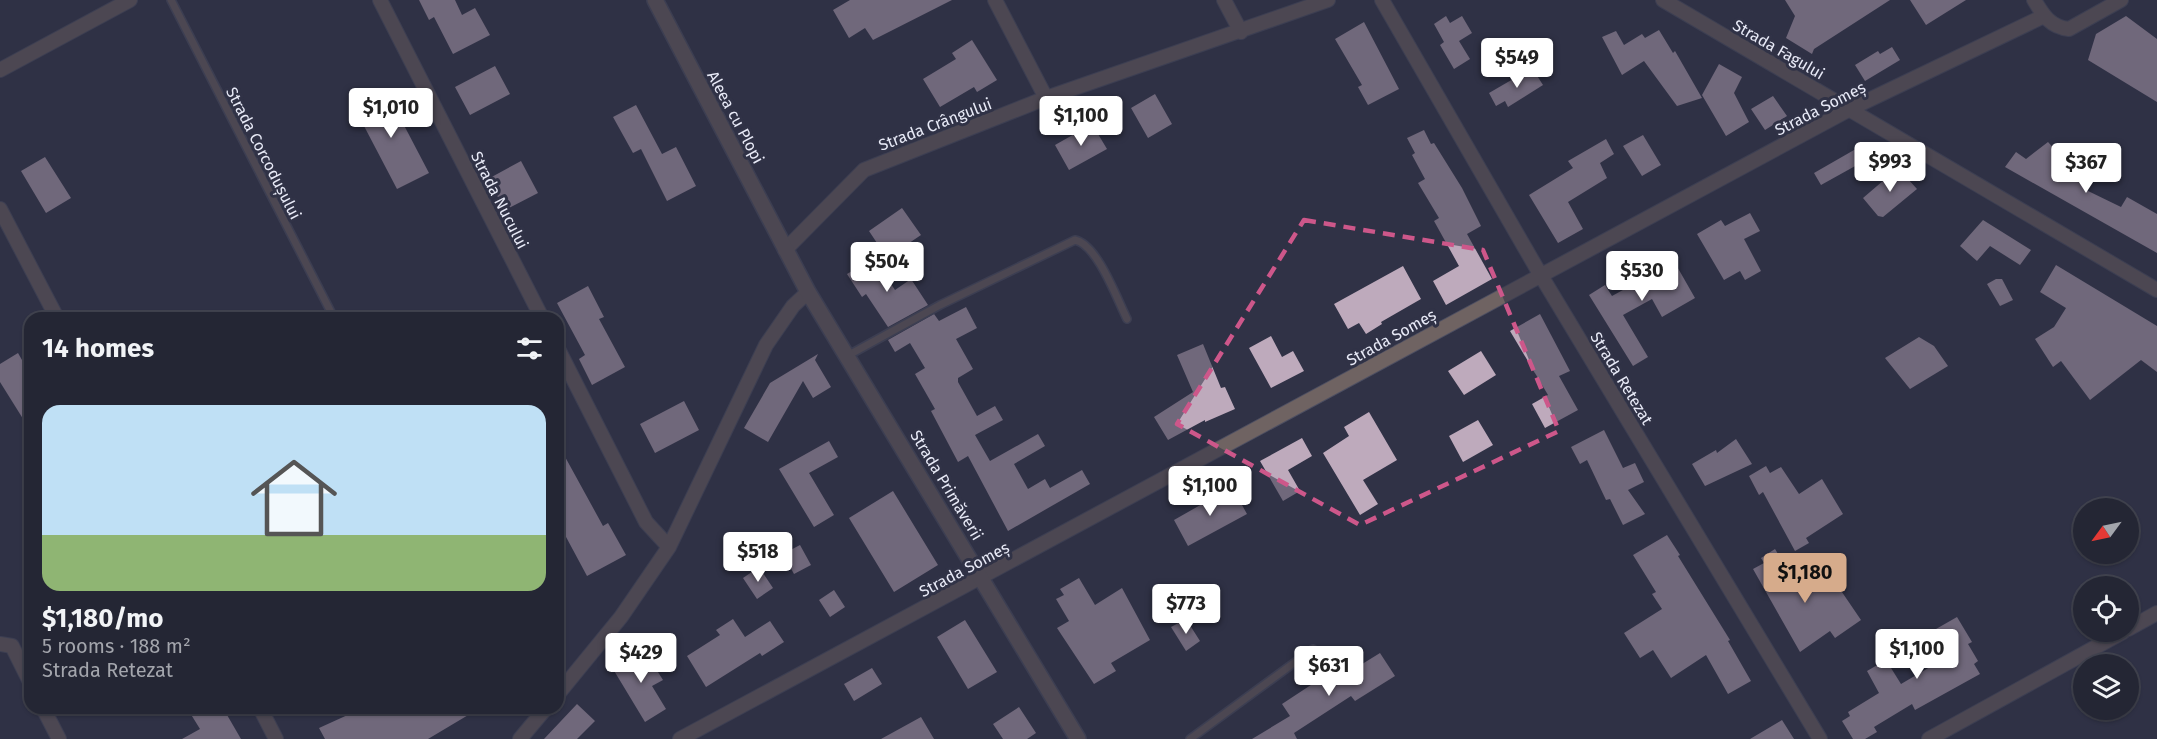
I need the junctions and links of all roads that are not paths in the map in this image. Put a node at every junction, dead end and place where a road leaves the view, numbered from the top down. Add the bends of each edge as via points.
1 (130, 0) edge
2 (171, 0) edge
3 (380, 0) edge
4 (655, 0) edge
5 (995, 0) edge
6 (1224, 0) edge
7 (1328, 0) edge
8 (1382, 0) edge
9 (1663, 0) edge
10 (2034, 0) edge
11 (2121, 0) edge
12 (2044, 16) junction
13 (1241, 32) junction
14 (0, 70) edge
15 (1046, 98) junction
16 (1850, 110) junction
17 (0, 209) edge
18 (785, 250) junction
19 (1540, 274) junction
20 (2157, 290) edge
21 (808, 292) junction
22 (54, 312) edge
23 (331, 312) edge
24 (539, 312) edge
25 (1127, 320) dead end
26 (847, 356) junction
27 (564, 361) edge
28 (669, 547) junction
29 (982, 578) junction
30 (2157, 613) edge
31 (2139, 623) edge
32 (2105, 642) edge
33 (0, 645) edge
34 (1313, 649) dead end
35 (24, 670) edge
36 (564, 687) edge
37 (46, 714) edge
38 (263, 714) edge
39 (541, 714) edge
40 (59, 739) edge
41 (276, 739) edge
42 (520, 739) edge
43 (680, 739) edge
44 (1078, 739) edge
45 (1190, 739) edge
46 (1820, 739) edge
47 (1929, 739) edge

1 - 14 street
2 - 23 lane, Strada Corcodușului
3 - 24 street, Strada Nucului
4 - 18 street, Aleea cu Plopi
5 - 15 street
6 - 13 street
7 - 13 street, Strada Crângului
8 - 19 street, Strada Retezat
9 - 16 street, Strada Fagului
10 - 12 street
11 - 12 street via 2069,29 2059,28
12 - 16 street, Strada Someș
13 - 15 street, Strada Crângului
15 - 18 street, Strada Crângului via 864,170
16 - 19 street, Strada Someș
16 - 20 street, Strada Fagului
17 - 22 street
18 - 21 street, Strada Primăverii
19 - 29 street, Strada Someș
19 - 46 street, Strada Retezat
21 - 26 street, Strada Primăverii
21 - 28 street via 793,306 766,345
25 - 26 lane via 1094,255 1082,241 1075,240 940,305
26 - 29 street, Strada Primăverii
27 - 28 street via 646,522
28 - 36 street via 621,617
29 - 43 street, Strada Someș
29 - 44 street, Strada Primăverii
30 - 31 street
32 - 47 street
33 - 35 street via 12,646
34 - 45 lane
37 - 40 street
38 - 41 street
39 - 42 street

